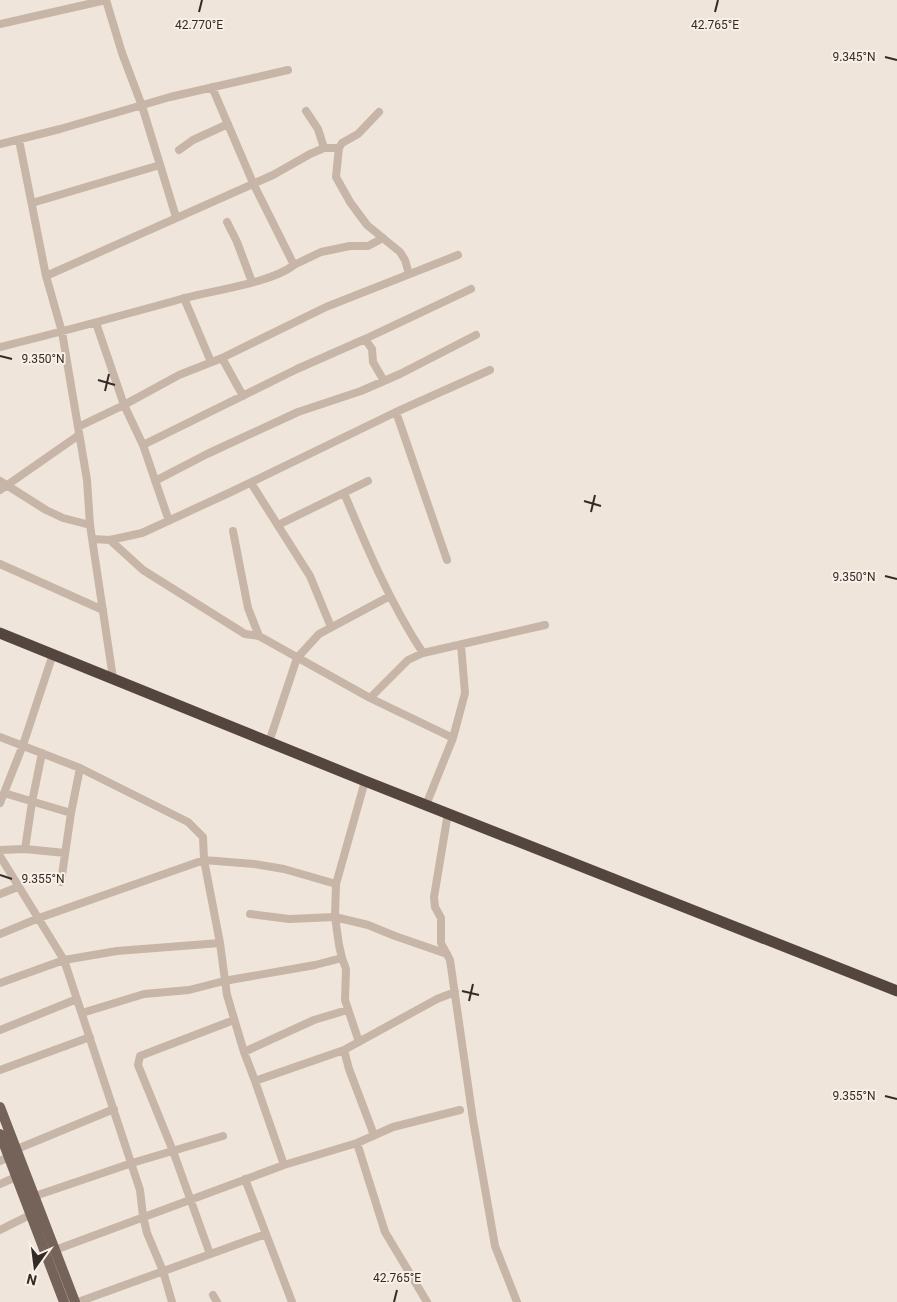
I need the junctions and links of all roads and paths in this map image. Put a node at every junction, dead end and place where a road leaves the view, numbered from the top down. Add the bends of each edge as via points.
1 (106, 0) edge
2 (0, 24) edge
3 (288, 70) dead end
4 (212, 88) junction
5 (142, 106) junction
6 (306, 111) dead end
7 (379, 112) dead end
8 (228, 124) junction
9 (19, 140) junction
10 (0, 144) edge
11 (324, 148) junction
12 (339, 148) junction
13 (179, 150) dead end
14 (160, 165) junction
15 (253, 183) junction
16 (32, 203) junction
17 (176, 217) junction
18 (227, 222) dead end
19 (383, 238) junction
20 (458, 255) dead end
21 (294, 265) junction
22 (409, 274) junction
23 (46, 276) junction
24 (252, 282) junction
25 (471, 289) dead end
26 (184, 298) junction
27 (96, 323) junction
28 (62, 332) junction
29 (476, 335) dead end
30 (365, 339) junction
31 (0, 347) edge
32 (222, 358) junction
33 (211, 362) junction
34 (490, 370) dead end
35 (384, 381) junction
36 (243, 396) junction
37 (124, 406) junction
38 (396, 412) junction
39 (79, 431) junction
40 (143, 444) junction
41 (155, 480) junction
42 (368, 481) dead end
43 (251, 483) junction
44 (2, 485) edge
45 (344, 493) junction
46 (170, 521) junction
47 (278, 525) junction
48 (90, 526) junction
49 (233, 531) dead end
50 (93, 539) junction
51 (110, 540) junction
52 (447, 560) dead end
53 (0, 564) edge
54 (390, 596) junction
55 (103, 610) junction
56 (544, 625) dead end
57 (331, 627) junction
58 (0, 633) edge
59 (259, 636) junction
60 (461, 645) junction
61 (422, 653) junction
62 (53, 654) junction
63 (297, 658) junction
64 (113, 678) junction
65 (370, 698) junction
66 (0, 737) edge
67 (453, 738) junction
68 (269, 742) junction
69 (23, 745) junction
70 (42, 753) junction
71 (80, 768) junction
72 (365, 781) junction
73 (4, 793) junction
74 (32, 802) junction
75 (0, 803) edge
76 (426, 805) junction
77 (71, 813) junction
78 (448, 813) junction
79 (25, 849) junction
80 (65, 852) junction
81 (0, 855) edge
82 (204, 860) junction
83 (62, 882) dead end
84 (336, 884) junction
85 (18, 887) junction
86 (0, 894) edge
87 (250, 914) dead end
88 (335, 917) junction
89 (39, 918) junction
90 (0, 934) edge
91 (220, 943) junction
92 (446, 954) junction
93 (342, 958) junction
94 (64, 960) junction
95 (224, 981) junction
96 (0, 983) edge
97 (897, 991) edge
98 (454, 992) junction
99 (77, 999) junction
100 (347, 1010) junction
101 (82, 1013) junction
102 (234, 1020) junction
103 (0, 1030) edge
104 (90, 1037) junction
105 (360, 1042) junction
106 (344, 1050) junction
107 (244, 1052) junction
108 (0, 1070) edge
109 (256, 1081) junction
110 (0, 1107) edge
111 (114, 1109) junction
112 (460, 1110) dead end
113 (0, 1134) edge
114 (374, 1135) junction
115 (223, 1136) dead end
116 (357, 1143) junction
117 (17, 1149) junction
118 (173, 1151) junction
119 (4, 1159) edge
120 (132, 1163) junction
121 (284, 1165) junction
122 (16, 1177) junction
123 (245, 1179) junction
124 (0, 1184) edge
125 (35, 1196) junction
126 (190, 1199) junction
127 (30, 1214) junction
128 (143, 1216) junction
129 (0, 1230) edge
130 (266, 1234) junction
131 (55, 1250) junction
132 (210, 1254) junction
133 (163, 1271) junction
134 (64, 1302) edge
135 (77, 1302) edge
136 (172, 1302) edge
137 (292, 1302) edge
138 (427, 1302) edge
139 (517, 1302) edge

1 - 2 street
1 - 5 street
3 - 4 street
4 - 5 street
4 - 8 street
5 - 9 street
5 - 14 street
6 - 11 street via 318,129
7 - 12 street
8 - 13 street
8 - 15 street
9 - 10 street
9 - 16 street
11 - 12 street
11 - 15 street
12 - 19 street via 336,177 367,225
14 - 16 street
14 - 17 street
15 - 17 street
15 - 21 street
16 - 23 street
17 - 23 street
18 - 24 street
19 - 21 street via 368,246 321,252
19 - 22 street via 400,252
20 - 22 street
21 - 24 street via 287,271
22 - 32 street via 326,307
23 - 28 street
24 - 26 street
25 - 30 street
26 - 27 street
26 - 33 street
27 - 28 street
27 - 37 street
28 - 31 street
28 - 39 street
29 - 35 street
30 - 35 street
30 - 36 street via 297,368
32 - 33 street
32 - 36 street
33 - 37 street via 179,375
34 - 38 street
35 - 41 street via 298,412
36 - 40 street
37 - 39 street
37 - 40 street
38 - 43 street
38 - 52 street
39 - 44 street
39 - 48 street
40 - 41 street
41 - 46 street
42 - 45 street
43 - 46 street
43 - 47 street
44 - 48 street via 46,510
45 - 47 street
45 - 54 street
46 - 51 street via 142,533
47 - 57 street via 310,576
48 - 50 street
49 - 59 street via 248,608
50 - 51 street
50 - 55 street
51 - 59 street via 143,570 245,634
53 - 55 street
54 - 57 street
54 - 61 street
55 - 64 street
56 - 60 street
57 - 63 street via 318,634
58 - 62 highway
59 - 63 street
60 - 61 street
60 - 67 street via 465,693
61 - 65 street via 408,660
62 - 64 highway
62 - 69 street
63 - 65 street
63 - 68 street
64 - 68 highway
65 - 67 street
66 - 69 street
67 - 76 street
68 - 72 highway
69 - 70 street
69 - 73 street
70 - 71 street
70 - 74 street
71 - 77 street
71 - 82 street via 188,822 203,837
72 - 76 highway
72 - 84 street
73 - 74 street
73 - 75 street
74 - 77 street
74 - 79 street
76 - 78 highway
77 - 80 street
78 - 92 street via 434,897 441,918 441,943
78 - 97 highway
79 - 80 street
79 - 81 street
80 - 83 street
81 - 85 street
82 - 84 street via 284,869
82 - 89 street
82 - 91 street
84 - 88 street
85 - 86 street
85 - 89 street
87 - 88 street via 289,919
88 - 92 street via 368,925
88 - 93 street
89 - 90 street
89 - 94 street
91 - 94 street via 117,951
91 - 95 street
92 - 98 street via 450,960
93 - 95 street
93 - 100 street via 346,969
94 - 96 street
94 - 99 street
95 - 101 street via 189,990 144,994
95 - 102 street
98 - 105 street
98 - 139 street via 495,1246
99 - 101 street
99 - 103 street
100 - 105 street
100 - 107 street via 314,1020
101 - 104 street
102 - 107 street
102 - 118 street via 140,1056 138,1065
104 - 108 street
104 - 111 street
105 - 106 street
106 - 109 street
106 - 114 street
107 - 109 street
109 - 121 street
110 - 117 main road
111 - 117 street
111 - 120 street
112 - 114 street
113 - 119 main road
114 - 116 street
115 - 118 street
116 - 121 street
116 - 138 street via 385,1232
117 - 125 main road
118 - 120 street
118 - 126 street
119 - 122 main road
120 - 125 street
120 - 128 street
121 - 123 street
122 - 124 street
122 - 127 main road
123 - 126 street
123 - 130 street
125 - 131 main road
126 - 128 street
126 - 132 street
127 - 129 street
127 - 134 main road
128 - 131 street
128 - 133 street
130 - 132 street
130 - 137 street
131 - 135 main road
132 - 133 street
133 - 135 street
133 - 136 street

